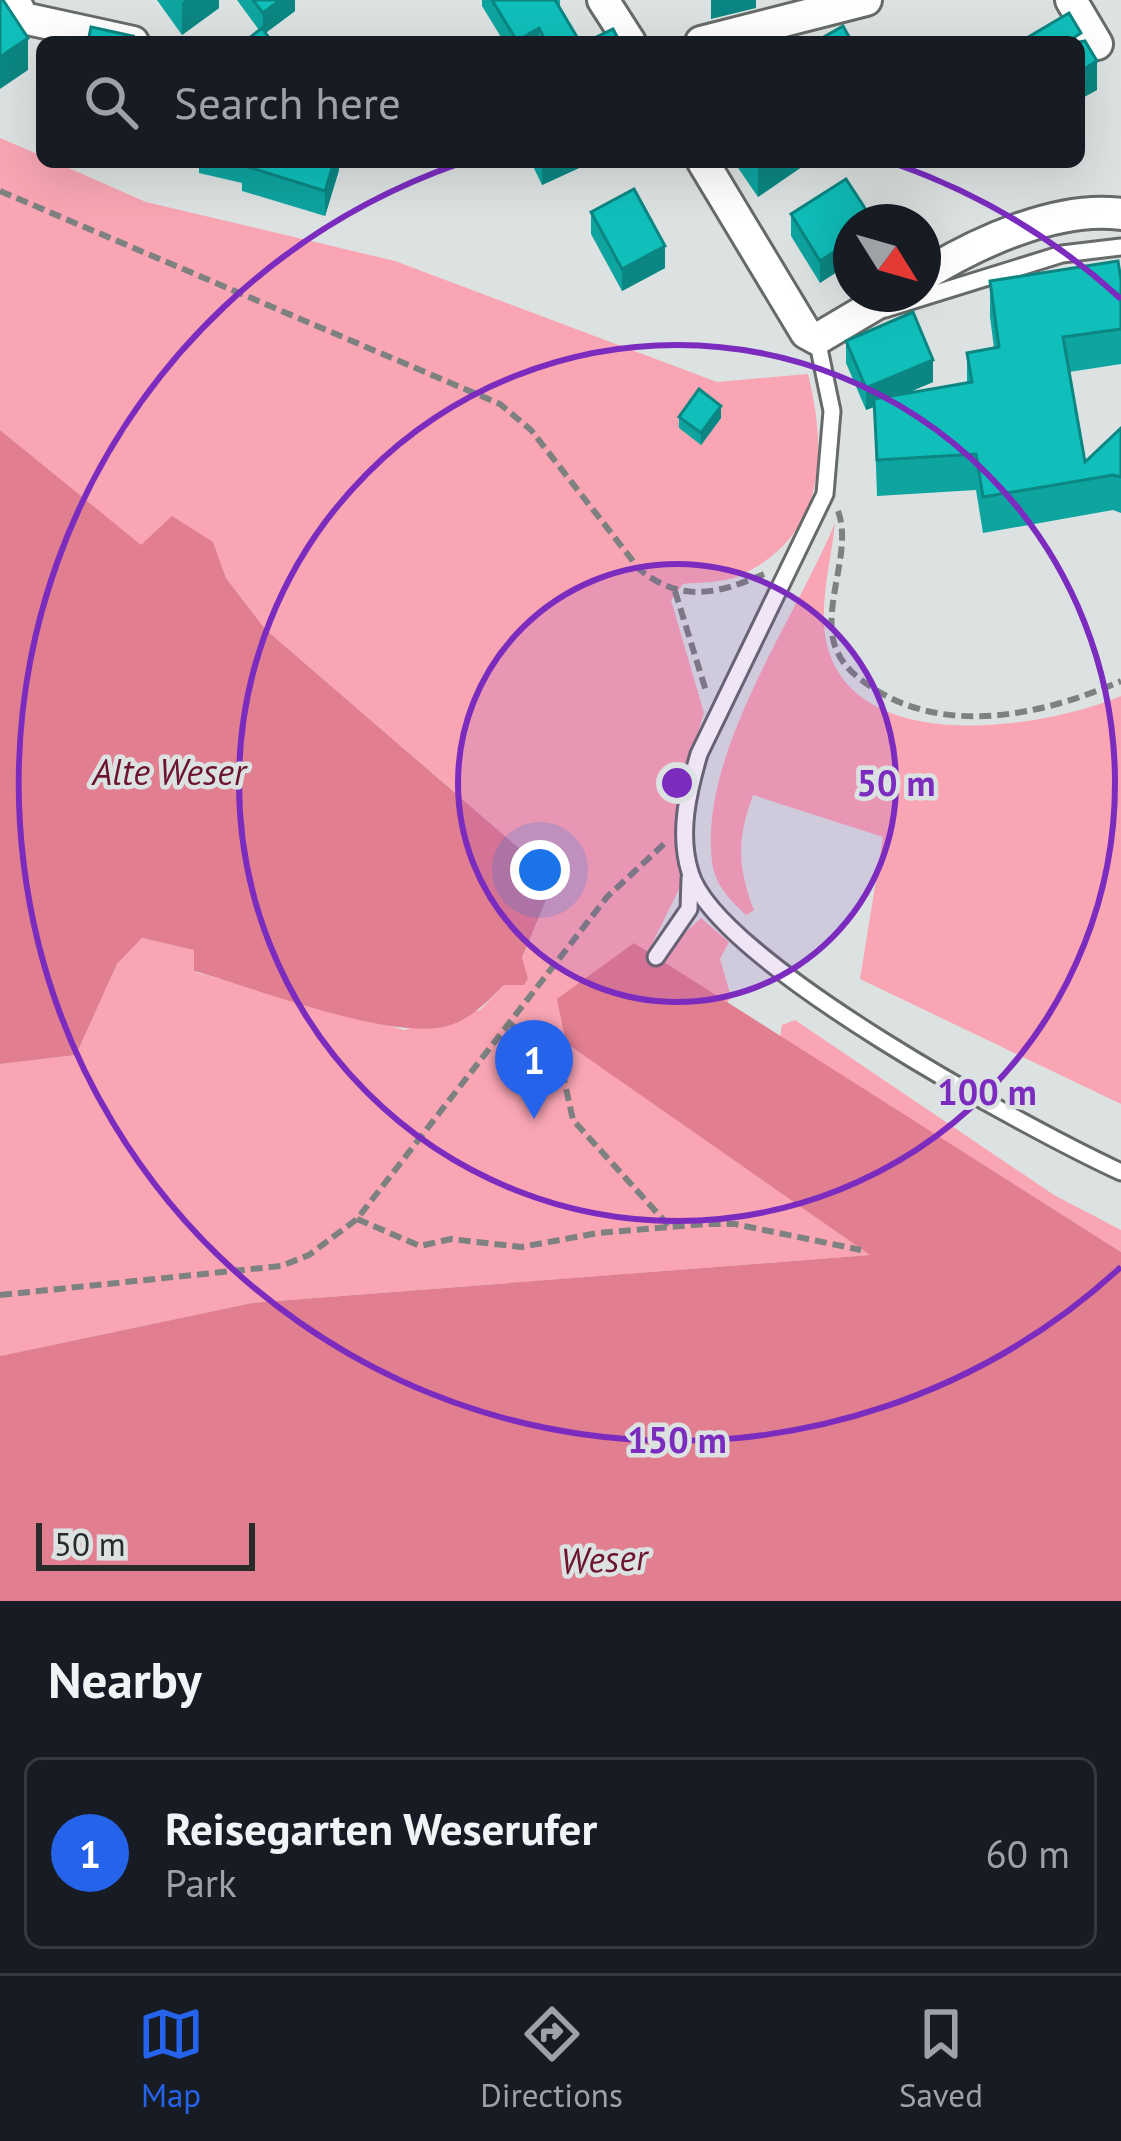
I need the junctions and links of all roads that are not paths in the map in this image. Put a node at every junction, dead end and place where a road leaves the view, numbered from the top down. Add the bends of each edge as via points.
1 (14, 0) edge
2 (603, 0) edge
3 (866, 0) edge
4 (1071, 0) edge
5 (106, 36) edge
6 (625, 36) edge
7 (725, 36) edge
8 (1096, 44) dead end
9 (707, 168) edge
10 (1121, 214) edge
11 (1121, 247) edge
12 (941, 265) edge
13 (865, 312) edge
14 (854, 319) junction
15 (817, 339) junction
16 (690, 875) junction
17 (656, 956) dead end
18 (1121, 1172) edge

1 - 5 street via 23,18
2 - 6 street
3 - 7 street
4 - 8 street
9 - 15 street
10 - 12 street via 1067,218
11 - 14 lane via 1062,254
13 - 14 street
14 - 15 street
15 - 16 lane via 832,411 826,494 716,717 687,796
16 - 17 lane via 689,909
16 - 18 lane via 788,979

